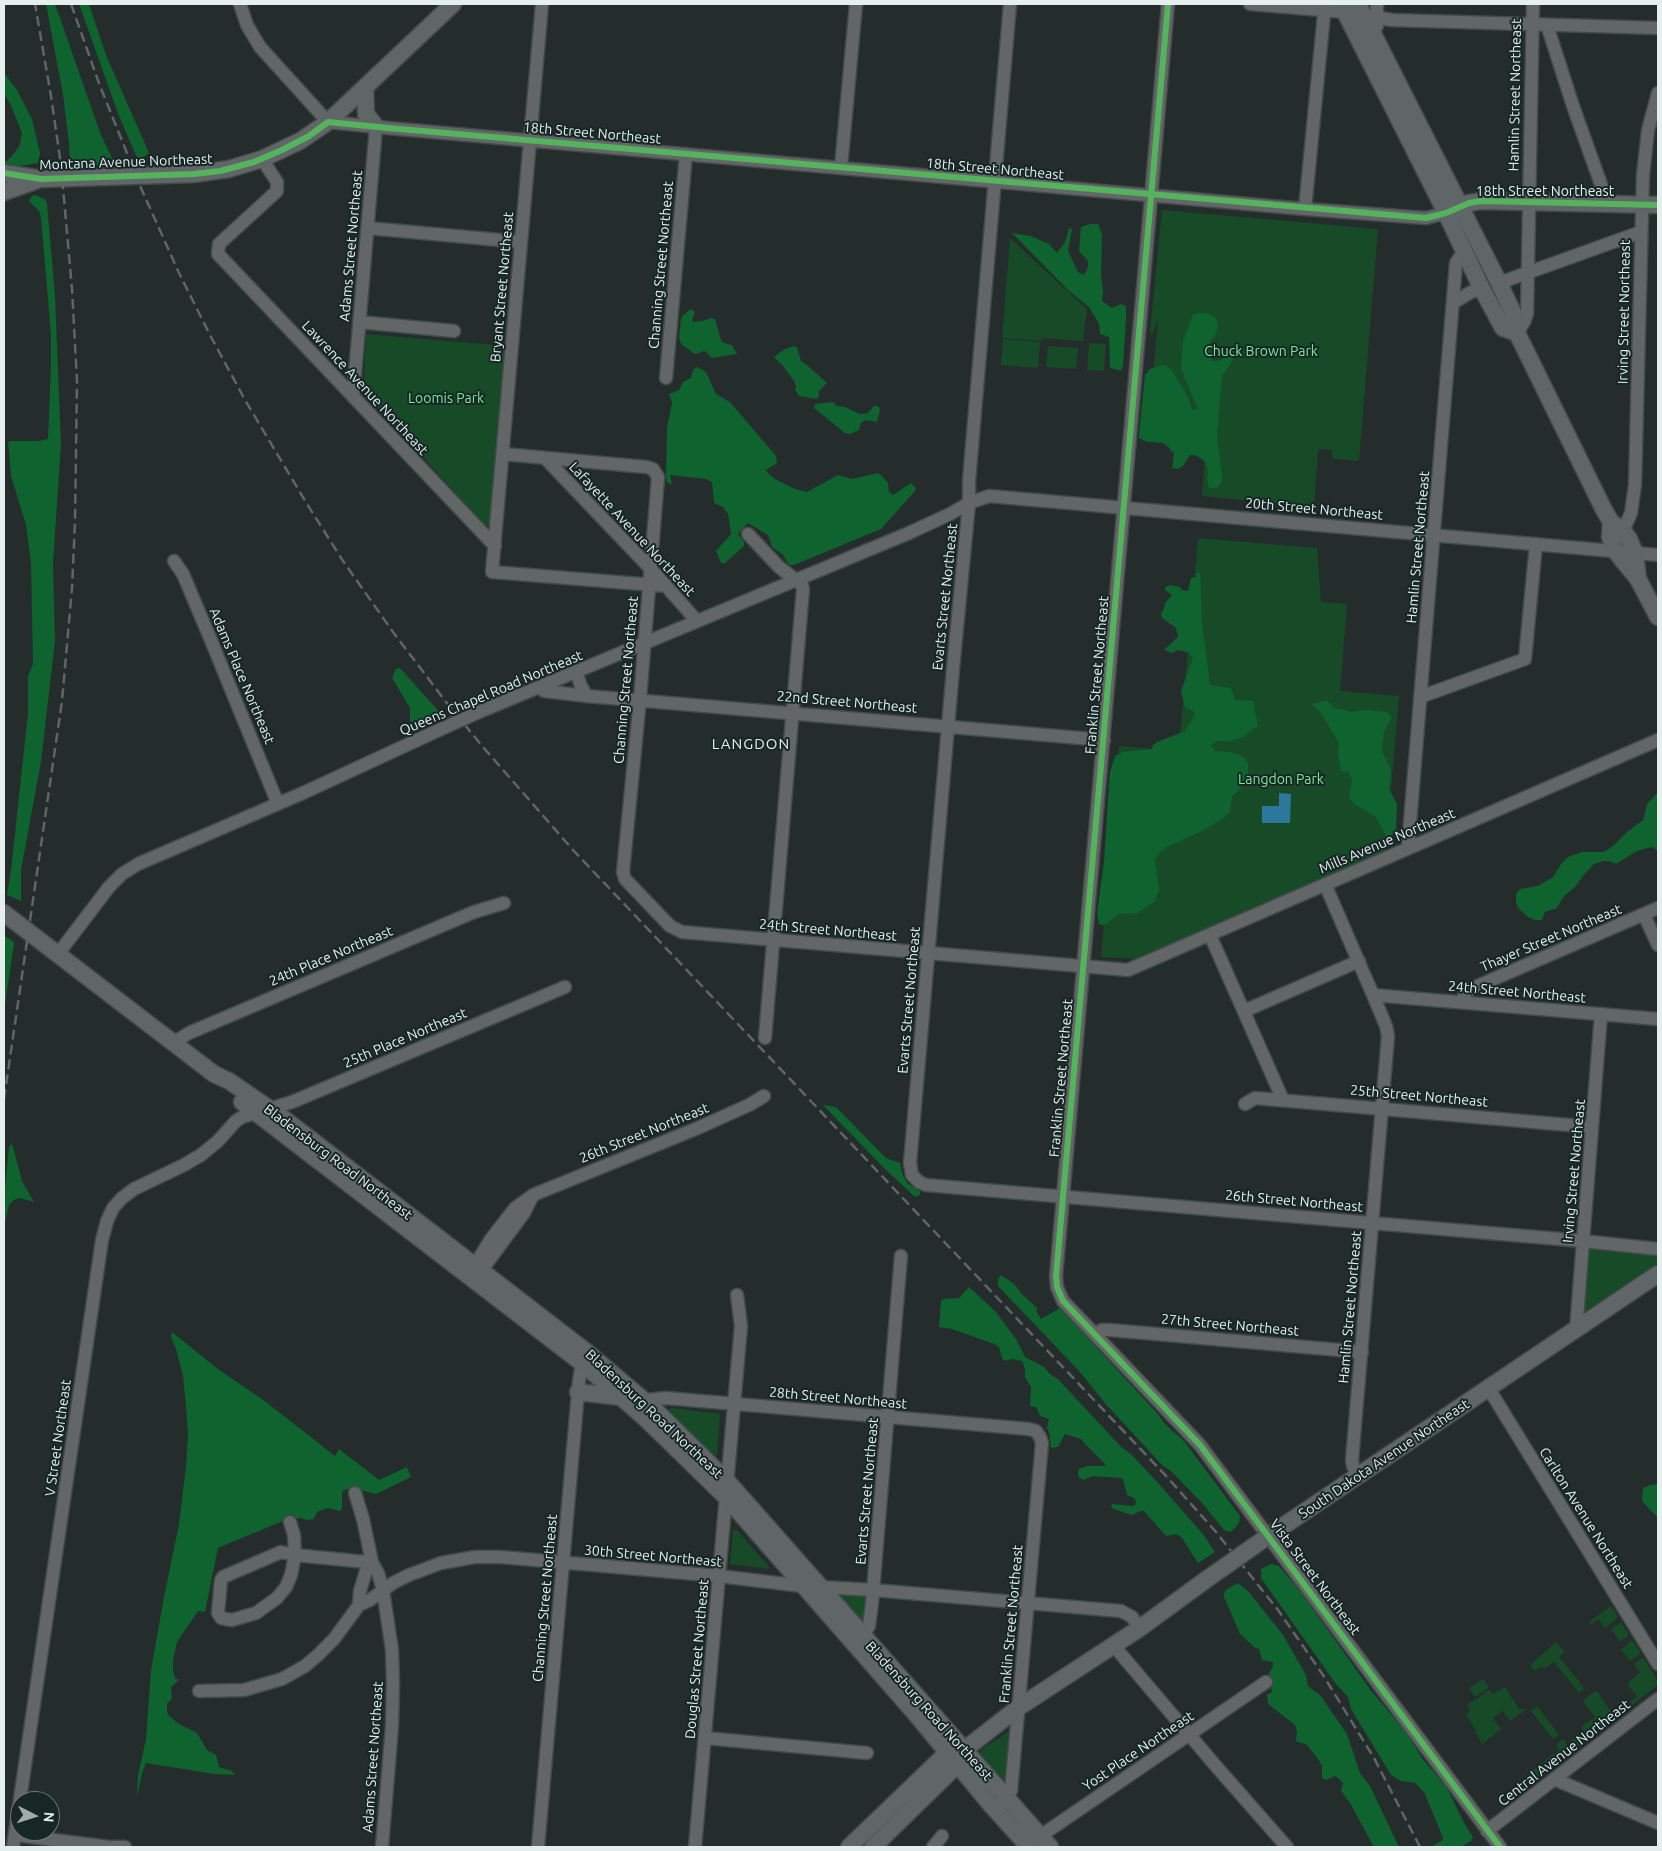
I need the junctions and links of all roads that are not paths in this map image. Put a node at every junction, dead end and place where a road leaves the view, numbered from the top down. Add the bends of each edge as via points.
1 (240, 4) edge
2 (453, 4) edge
3 (542, 4) edge
4 (856, 4) edge
5 (1010, 4) edge
6 (1168, 4) edge
7 (1250, 4) edge
8 (1377, 4) edge
9 (1533, 4) edge
10 (1324, 7) edge
11 (1357, 11) edge
12 (1533, 25) junction
13 (1547, 25) junction
14 (1658, 28) edge
15 (365, 87) junction
16 (1658, 93) edge
17 (328, 122) junction
18 (376, 127) junction
19 (530, 140) junction
20 (686, 154) junction
21 (262, 159) junction
22 (841, 168) junction
23 (4, 173) edge
24 (41, 179) junction
25 (995, 181) junction
26 (4, 192) edge
27 (1151, 195) junction
28 (1528, 202) junction
29 (1608, 204) junction
30 (1642, 205) junction
31 (1658, 205) edge
32 (1306, 209) junction
33 (1454, 210) junction
34 (368, 228) junction
35 (1641, 232) junction
36 (521, 242) junction
37 (1464, 251) junction
38 (1528, 272) junction
39 (1499, 283) junction
40 (1482, 289) junction
41 (1453, 303) junction
42 (359, 322) junction
43 (454, 331) dead end
44 (1517, 334) junction
45 (666, 378) dead end
46 (353, 397) junction
47 (503, 454) junction
48 (546, 458) junction
49 (969, 502) junction
50 (1124, 508) junction
51 (1617, 526) junction
52 (748, 534) dead end
53 (1434, 534) junction
54 (1536, 544) junction
55 (495, 546) junction
56 (1616, 552) junction
57 (1635, 554) junction
58 (1658, 555) edge
59 (174, 561) dead end
60 (650, 568) junction
61 (1638, 579) junction
62 (797, 580) junction
63 (649, 585) junction
64 (666, 586) junction
65 (1658, 618) edge
66 (697, 621) junction
67 (644, 644) junction
68 (576, 672) junction
69 (544, 691) dead end
70 (587, 696) junction
71 (1420, 697) junction
72 (640, 699) junction
73 (793, 713) junction
74 (948, 726) junction
75 (1104, 740) junction
76 (1658, 740) edge
77 (278, 804) junction
78 (1408, 847) junction
79 (1325, 884) junction
80 (633, 888) joint
81 (504, 903) dead end
82 (1658, 908) edge
83 (4, 913) edge
84 (1644, 915) junction
85 (1210, 935) junction
86 (773, 940) junction
87 (1658, 946) edge
88 (928, 953) junction
89 (58, 954) junction
90 (1359, 961) junction
91 (1084, 967) junction
92 (1128, 970) joint
93 (565, 987) dead end
94 (1374, 995) junction
95 (1462, 1002) junction
96 (1244, 1011) junction
97 (1601, 1014) junction
98 (1658, 1019) edge
99 (765, 1038) dead end
100 (173, 1043) junction
101 (764, 1096) dead end
102 (1283, 1100) junction
103 (1245, 1104) dead end
104 (1383, 1108) junction
105 (263, 1111) junction
106 (1592, 1127) junction
107 (926, 1185) joint
108 (1064, 1196) junction
109 (1373, 1223) junction
110 (1583, 1241) junction
111 (1658, 1249) edge
112 (902, 1256) dead end
113 (475, 1274) junction
114 (1658, 1274) edge
115 (737, 1295) dead end
116 (1576, 1330) junction
117 (1096, 1334) junction
118 (1362, 1352) junction
119 (585, 1358) junction
120 (1489, 1388) junction
121 (578, 1392) junction
122 (621, 1397) junction
123 (734, 1404) junction
124 (640, 1405) junction
125 (888, 1417) junction
126 (1040, 1436) joint
127 (1359, 1477) junction
128 (727, 1489) junction
129 (355, 1493) dead end
130 (290, 1522) dead end
131 (1266, 1538) junction
132 (295, 1555) junction
133 (372, 1562) junction
134 (562, 1563) junction
135 (719, 1576) junction
136 (802, 1586) junction
137 (819, 1587) junction
138 (383, 1590) junction
139 (873, 1590) junction
140 (1028, 1604) junction
141 (359, 1605) junction
142 (1140, 1628) junction
143 (862, 1636) junction
144 (1114, 1646) junction
145 (1658, 1664) edge
146 (1266, 1682) dead end
147 (199, 1691) dead end
148 (1658, 1699) edge
149 (1019, 1707) junction
150 (1188, 1735) junction
151 (705, 1738) junction
152 (867, 1753) dead end
153 (956, 1756) junction
154 (1554, 1779) junction
155 (21, 1791) edge
156 (1000, 1803) junction
157 (906, 1804) junction
158 (1658, 1823) edge
159 (1487, 1831) junction
160 (942, 1836) dead end
161 (14, 1841) edge
162 (1036, 1844) edge
163 (109, 1847) edge
164 (113, 1847) edge
165 (125, 1847) edge
166 (382, 1847) edge
167 (538, 1847) edge
168 (695, 1847) edge
169 (850, 1847) edge
170 (873, 1847) edge
171 (933, 1847) edge
172 (1287, 1847) edge
173 (1500, 1847) edge

1 - 17 street via 260,47
2 - 15 main road, Montana Avenue Northeast
3 - 19 street, Bryant Street Northeast
4 - 22 street
5 - 25 street, Evarts Street Northeast
6 - 27 street, Franklin Street Northeast
7 - 10 street
8 - 11 street
9 - 12 street, Hamlin Street Northeast
10 - 11 street
10 - 32 street
11 - 12 street via 1392,20
11 - 33 main road
11 - 33 main road via 1379,45
12 - 13 street
12 - 28 street, Hamlin Street Northeast
13 - 14 street
13 - 29 street
15 - 17 main road, Montana Avenue Northeast
15 - 18 main road via 366,114
16 - 30 street, Irving Street Northeast via 1647,138
17 - 18 street, 18th Street Northeast
17 - 21 main road, Montana Avenue Northeast via 300,141
18 - 19 street, 18th Street Northeast
18 - 34 street, Adams Street Northeast
19 - 20 street, 18th Street Northeast
19 - 36 street, Bryant Street Northeast
20 - 22 street, 18th Street Northeast
20 - 45 street, Channing Street Northeast
21 - 24 main road, Montana Avenue Northeast via 203,173
21 - 46 street, Lawrence Avenue Northeast via 277,182 277,191 221,242 217,248 220,257
22 - 25 street, 18th Street Northeast
23 - 24 main road, Montana Avenue Northeast
24 - 26 main road, Montana Avenue Northeast
25 - 27 street, 18th Street Northeast
25 - 49 street, Evarts Street Northeast
27 - 32 street, 18th Street Northeast
27 - 50 street, Franklin Street Northeast
28 - 29 main road, 18th Street Northeast
28 - 33 main road, 18th Street Northeast via 1470,202
28 - 38 street, Hamlin Street Northeast
29 - 30 main road, 18th Street Northeast
30 - 31 main road, 18th Street Northeast
30 - 35 street, Irving Street Northeast
32 - 33 street, 18th Street Northeast via 1426,218
33 - 37 main road
33 - 39 main road
34 - 36 street
34 - 42 street, Adams Street Northeast
35 - 38 street
35 - 51 street, Irving Street Northeast via 1635,485 1631,513
36 - 47 street, Bryant Street Northeast
37 - 40 main road
37 - 41 street, Hamlin Street Northeast via 1456,264
38 - 39 street
38 - 44 street, Hamlin Street Northeast via 1527,314
39 - 44 main road via 1516,319
40 - 41 street
40 - 44 main road via 1503,328
41 - 53 street, Hamlin Street Northeast
42 - 43 street
42 - 46 street, Adams Street Northeast
44 - 51 main road
46 - 55 street, Lawrence Avenue Northeast
47 - 48 street
47 - 55 street, Bryant Street Northeast
48 - 60 street, Lafayette Avenue Northeast
48 - 60 street, Channing Street Northeast via 646,467 656,472
49 - 50 street, 20th Street Northeast via 989,496
49 - 62 street, Queens Chapel Road Northeast via 909,533
49 - 74 street, Evarts Street Northeast
50 - 53 street, 20th Street Northeast
50 - 75 street, Franklin Street Northeast
51 - 56 main road via 1610,537
51 - 57 main road
52 - 62 street via 779,567
53 - 54 street, 20th Street Northeast
53 - 71 street, Hamlin Street Northeast
54 - 56 street, 20th Street Northeast
54 - 71 street via 1525,660
55 - 63 street, Bryant Street Northeast via 492,572
56 - 57 street, 20th Street Northeast
56 - 61 main road
57 - 58 street, 20th Street Northeast
57 - 61 main road
59 - 77 street, Adams Place Northeast via 210,638
60 - 63 street, Channing Street Northeast
60 - 64 street, Lafayette Avenue Northeast
61 - 65 main road
62 - 66 street, Queens Chapel Road Northeast
62 - 73 street via 803,589
63 - 64 street
63 - 67 street, Channing Street Northeast
64 - 66 street, Lafayette Avenue Northeast
66 - 67 street, Queens Chapel Road Northeast
67 - 68 street, Queens Chapel Road Northeast
67 - 72 street, Channing Street Northeast
68 - 70 street
68 - 77 street, Queens Chapel Road Northeast, bridge via 479,712
69 - 70 street, 22nd Street Northeast
70 - 72 street, 22nd Street Northeast
71 - 78 street, Hamlin Street Northeast
72 - 73 street, 22nd Street Northeast
72 - 80 street, Channing Street Northeast via 623,872
73 - 74 street, 22nd Street Northeast
73 - 86 street
74 - 75 street, 22nd Street Northeast
74 - 88 street, Evarts Street Northeast
75 - 91 street, Franklin Street Northeast
76 - 78 street, Mills Avenue Northeast
77 - 89 street, Queens Chapel Road Northeast via 126,871 109,887
78 - 79 street, Mills Avenue Northeast
79 - 85 street, Mills Avenue Northeast
79 - 90 street, Hamlin Street Northeast
80 - 86 street, 24th Street Northeast via 670,926 678,930
81 - 100 street, 24th Place Northeast via 474,912 189,1033
82 - 84 street, Thayer Street Northeast
83 - 89 main road, Bladensburg Road Northeast
84 - 87 street
84 - 95 street, Thayer Street Northeast via 1466,991
85 - 92 street, Mills Avenue Northeast
85 - 96 street
86 - 88 street, 24th Street Northeast
86 - 99 street
88 - 91 street, 24th Street Northeast
88 - 107 street, Evarts Street Northeast via 910,1163 912,1175
89 - 100 main road, Bladensburg Road Northeast
90 - 94 street, Hamlin Street Northeast
90 - 96 street
91 - 92 street, 24th Street Northeast
91 - 108 street, Franklin Street Northeast
93 - 105 street, 25th Place Northeast
94 - 95 street, 24th Street Northeast
94 - 104 street, Hamlin Street Northeast via 1388,1036
95 - 97 street, 24th Street Northeast
96 - 102 street
97 - 98 street, 24th Street Northeast
97 - 106 street, Irving Street Northeast
100 - 105 main road, Bladensburg Road Northeast via 214,1074 225,1090
101 - 113 street, 26th Street Northeast via 698,1128 533,1195 524,1214
102 - 103 street, 25th Street Northeast via 1254,1098
102 - 104 street, 25th Street Northeast
104 - 106 street, 25th Street Northeast
104 - 109 street, Hamlin Street Northeast
105 - 113 main road, Bladensburg Road Northeast
105 - 155 street, V Street Northeast via 236,1121 218,1141 191,1162 127,1194 107,1221
106 - 110 street, Irving Street Northeast
107 - 108 street, 26th Street Northeast
108 - 109 street, 26th Street Northeast
108 - 117 street, Franklin Street Northeast via 1057,1287 1063,1301
109 - 110 street, 26th Street Northeast
109 - 118 street, Hamlin Street Northeast
110 - 111 street, 26th Street Northeast
110 - 116 street, Irving Street Northeast
112 - 125 street, Evarts Street Northeast
113 - 119 main road, Bladensburg Road Northeast
114 - 116 main road, South Dakota Avenue Northeast
115 - 123 street, Douglas Street Northeast via 741,1326
116 - 120 main road, South Dakota Avenue Northeast
117 - 118 street, 27th Street Northeast via 1122,1330
117 - 131 street, Vista Street Northeast via 1200,1445
118 - 127 street, Hamlin Street Northeast via 1352,1460
119 - 121 street, Channing Street Northeast
119 - 122 main road, Bladensburg Road Northeast
119 - 124 main road, Bladensburg Road Northeast
120 - 127 main road, South Dakota Avenue Northeast
120 - 145 street, Carlton Avenue Northeast
121 - 122 main road
121 - 134 street, Channing Street Northeast
122 - 124 main road, Bladensburg Road Northeast
123 - 124 street, 28th Street Northeast via 662,1397
123 - 125 street, 28th Street Northeast
123 - 128 street, Douglas Street Northeast
124 - 128 main road, Bladensburg Road Northeast
125 - 126 street, 28th Street Northeast via 1029,1429
125 - 139 street, Evarts Street Northeast
126 - 140 street, Franklin Street Northeast
127 - 131 main road, South Dakota Avenue Northeast
128 - 135 street, Douglas Street Northeast
128 - 136 main road, Bladensburg Road Northeast
128 - 137 main road, Bladensburg Road Northeast
129 - 133 street, Adams Street Northeast
130 - 132 street
131 - 142 main road, South Dakota Avenue Northeast, bridge
131 - 159 street, Vista Street Northeast
132 - 132 street via 286,1588 277,1598 244,1618 224,1620 219,1616 223,1577 281,1552
132 - 133 street
133 - 138 street, Adams Street Northeast
133 - 141 street via 360,1591
134 - 135 street, 30th Street Northeast
134 - 138 street, 30th Street Northeast via 496,1557 454,1560 408,1575
134 - 167 street, Channing Street Northeast
135 - 136 street, 30th Street Northeast
135 - 151 street, Douglas Street Northeast
136 - 137 street, 30th Street Northeast
136 - 153 main road, Bladensburg Road Northeast
137 - 139 street, 30th Street Northeast
137 - 143 main road, Bladensburg Road Northeast
138 - 141 street, 30th Street Northeast
138 - 166 street, Adams Street Northeast via 393,1683
139 - 140 street, 30th Street Northeast
139 - 143 street, Evarts Street Northeast via 869,1626
140 - 142 street, 30th Street Northeast via 1120,1611 1132,1617
140 - 149 street, Franklin Street Northeast
141 - 147 street, 30th Street Northeast via 320,1653 291,1674 251,1689
142 - 144 main road, South Dakota Avenue Northeast
143 - 153 main road, Bladensburg Road Northeast
144 - 149 main road, South Dakota Avenue Northeast
144 - 150 street
146 - 150 street, Yost Place Northeast
148 - 154 street, Central Avenue Northeast
149 - 153 main road, South Dakota Avenue Northeast
149 - 156 street, Franklin Street Northeast via 1011,1791
150 - 162 street, Yost Place Northeast
150 - 172 street
151 - 152 street
151 - 168 street, Douglas Street Northeast
153 - 156 main road, Bladensburg Road Northeast
153 - 157 main road, South Dakota Avenue Northeast
154 - 158 street
154 - 159 street, Central Avenue Northeast
156 - 162 main road, Bladensburg Road Northeast
157 - 169 main road, South Dakota Avenue Northeast
157 - 170 main road, South Dakota Avenue Northeast
159 - 173 street, Vista Street Northeast
160 - 171 street
161 - 163 street
164 - 165 street

